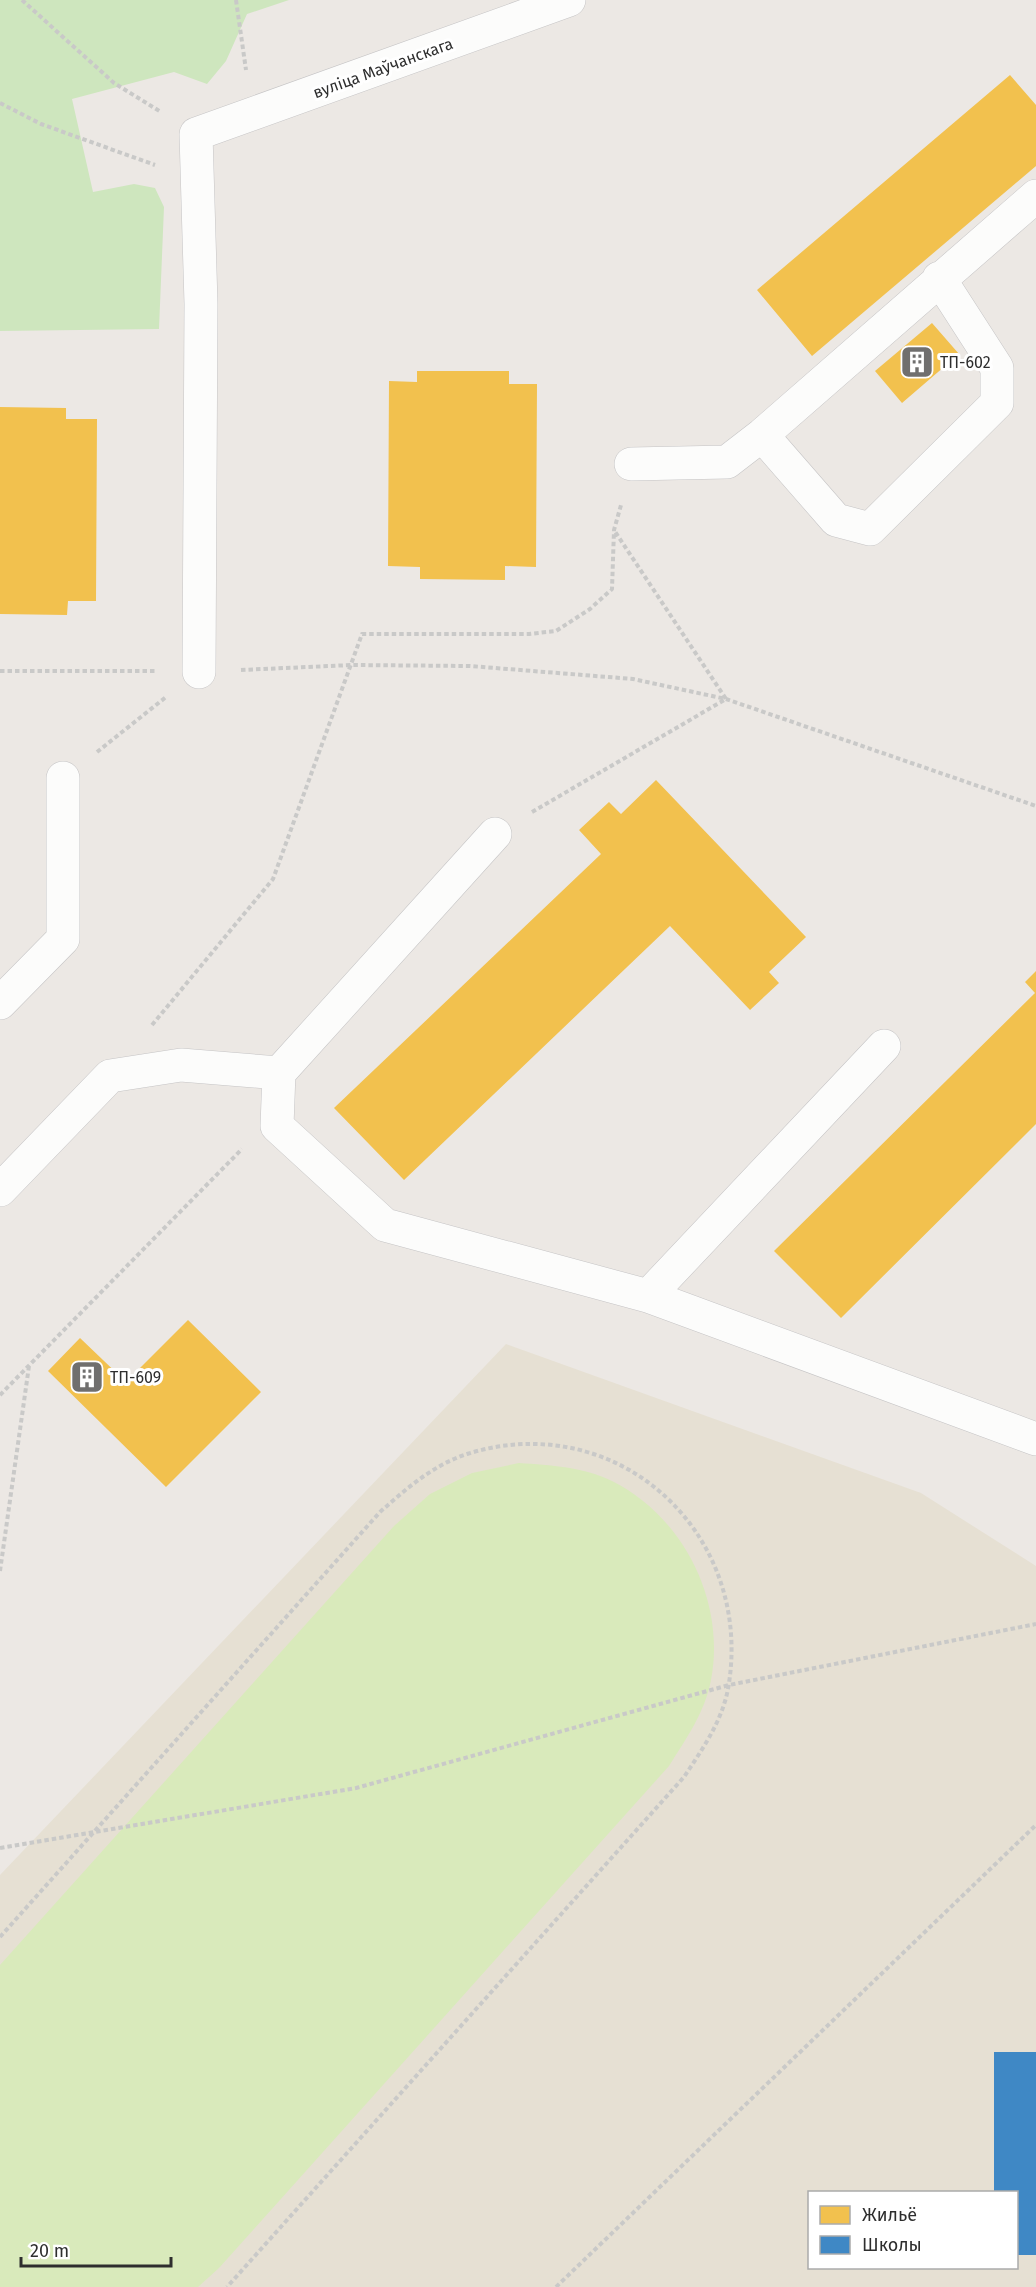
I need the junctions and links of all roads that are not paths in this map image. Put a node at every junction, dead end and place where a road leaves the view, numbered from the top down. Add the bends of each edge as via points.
1 (569, 0) edge
2 (1036, 196) edge
3 (939, 278) junction
4 (762, 435) junction
5 (632, 464) road end
6 (199, 672) road end
7 (63, 778) road end
8 (495, 834) road end
9 (0, 1003) edge
10 (884, 1046) dead end
11 (279, 1073) junction
12 (0, 1190) edge
13 (648, 1296) junction
14 (1036, 1439) edge

1 - 6 lane, вуліца Маўчанскага via 196,134 201,304
2 - 3 lane
3 - 4 lane
3 - 4 lane via 997,368 998,403 870,529 836,520
4 - 5 lane via 727,462
7 - 9 lane via 63,939
8 - 11 lane
10 - 13 lane
11 - 12 lane via 181,1065 110,1076
11 - 13 lane via 277,1126 385,1225
13 - 14 lane

